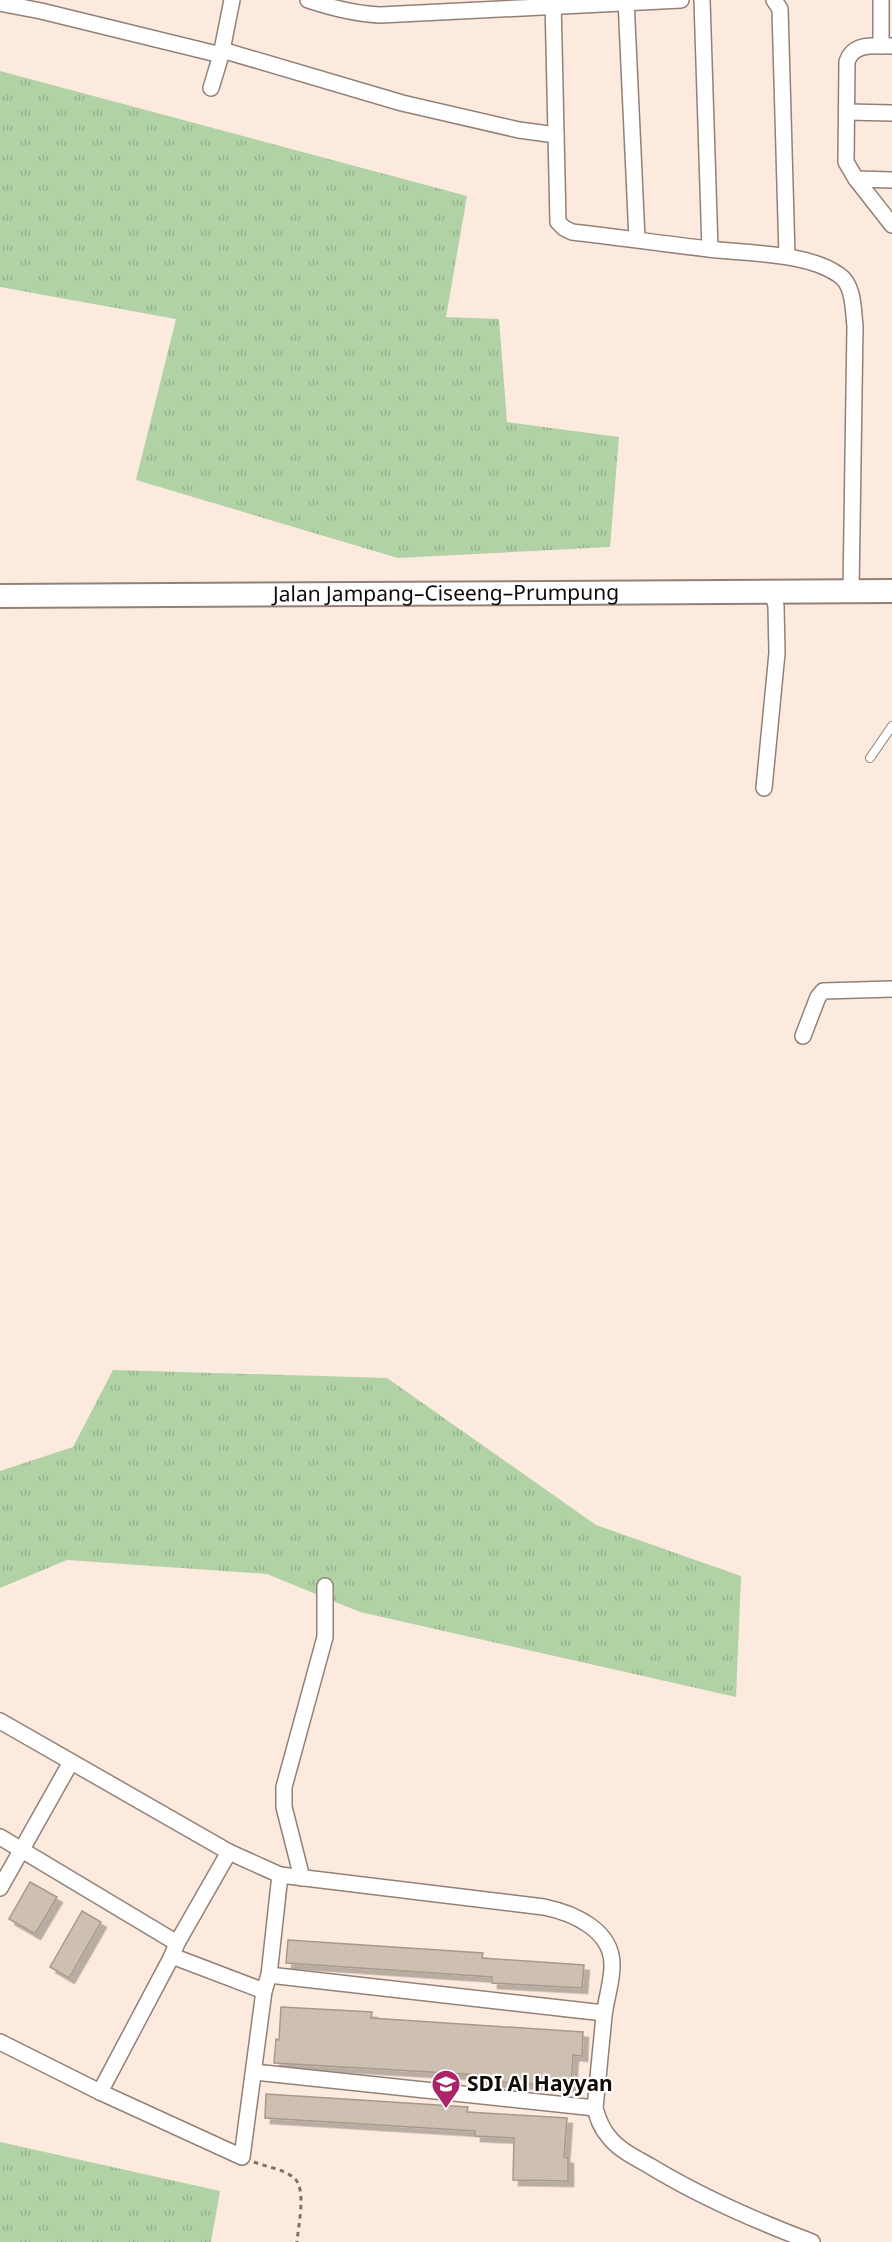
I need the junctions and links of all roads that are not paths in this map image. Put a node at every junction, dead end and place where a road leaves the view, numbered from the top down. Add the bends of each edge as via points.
1 (232, 0) edge
2 (308, 0) edge
3 (681, 0) edge
4 (702, 0) edge
5 (774, 0) edge
6 (881, 0) edge
7 (626, 2) edge
8 (0, 3) edge
9 (553, 3) edge
10 (475, 5) edge
11 (887, 46) edge
12 (221, 53) junction
13 (211, 88) dead end
14 (847, 112) junction
15 (892, 113) edge
16 (556, 135) junction
17 (856, 179) junction
18 (892, 180) edge
19 (892, 225) edge
20 (637, 239) junction
21 (710, 249) junction
22 (787, 256) junction
23 (892, 591) edge
24 (772, 592) junction
25 (851, 592) junction
26 (0, 596) edge
27 (892, 726) edge
28 (870, 758) dead end
29 (764, 788) dead end
30 (892, 989) edge
31 (803, 1036) dead end
32 (325, 1586) dead end
33 (0, 1721) edge
34 (72, 1762) junction
35 (0, 1837) edge
36 (22, 1850) junction
37 (229, 1852) junction
38 (280, 1875) junction
39 (302, 1878) junction
40 (0, 1888) edge
41 (175, 1949) junction
42 (269, 1975) junction
43 (264, 1991) junction
44 (604, 2013) junction
45 (0, 2043) edge
46 (254, 2072) junction
47 (100, 2092) junction
48 (595, 2108) junction
49 (812, 2242) edge

1 - 12 street
2 - 10 street via 365,15
3 - 7 street
4 - 21 street
5 - 22 street via 780,9
6 - 11 street
7 - 9 street
7 - 20 street
8 - 12 street
9 - 10 street
9 - 16 street
11 - 14 street via 859,47 849,54
12 - 13 street
12 - 16 street via 402,103
14 - 15 street
14 - 17 street via 846,162
16 - 20 street via 561,226 572,232
17 - 18 street
17 - 19 street
20 - 21 street
21 - 22 street
22 - 25 street via 838,274 849,286 852,300 855,326
23 - 25 main road, Jalan Jampang–Ciseeng–Prumpung
24 - 25 main road, Jalan Jampang–Ciseeng–Prumpung
24 - 26 main road, Jalan Jampang–Ciseeng–Prumpung
24 - 29 street via 777,653
27 - 28 lane
30 - 31 street via 823,991
32 - 39 street via 325,1637 284,1787 284,1807
33 - 34 street
34 - 36 street
34 - 37 street
35 - 36 street
36 - 40 street
36 - 41 street
37 - 38 street
37 - 41 street
38 - 39 street
38 - 42 street
39 - 44 street via 544,1907 581,1918 600,1936 610,1953 612,1965
41 - 43 street
41 - 47 street
42 - 43 street
42 - 44 street
43 - 46 street
44 - 48 street
45 - 47 street
46 - 47 street via 242,2157
46 - 48 street
48 - 49 street via 608,2136 632,2156 687,2187

